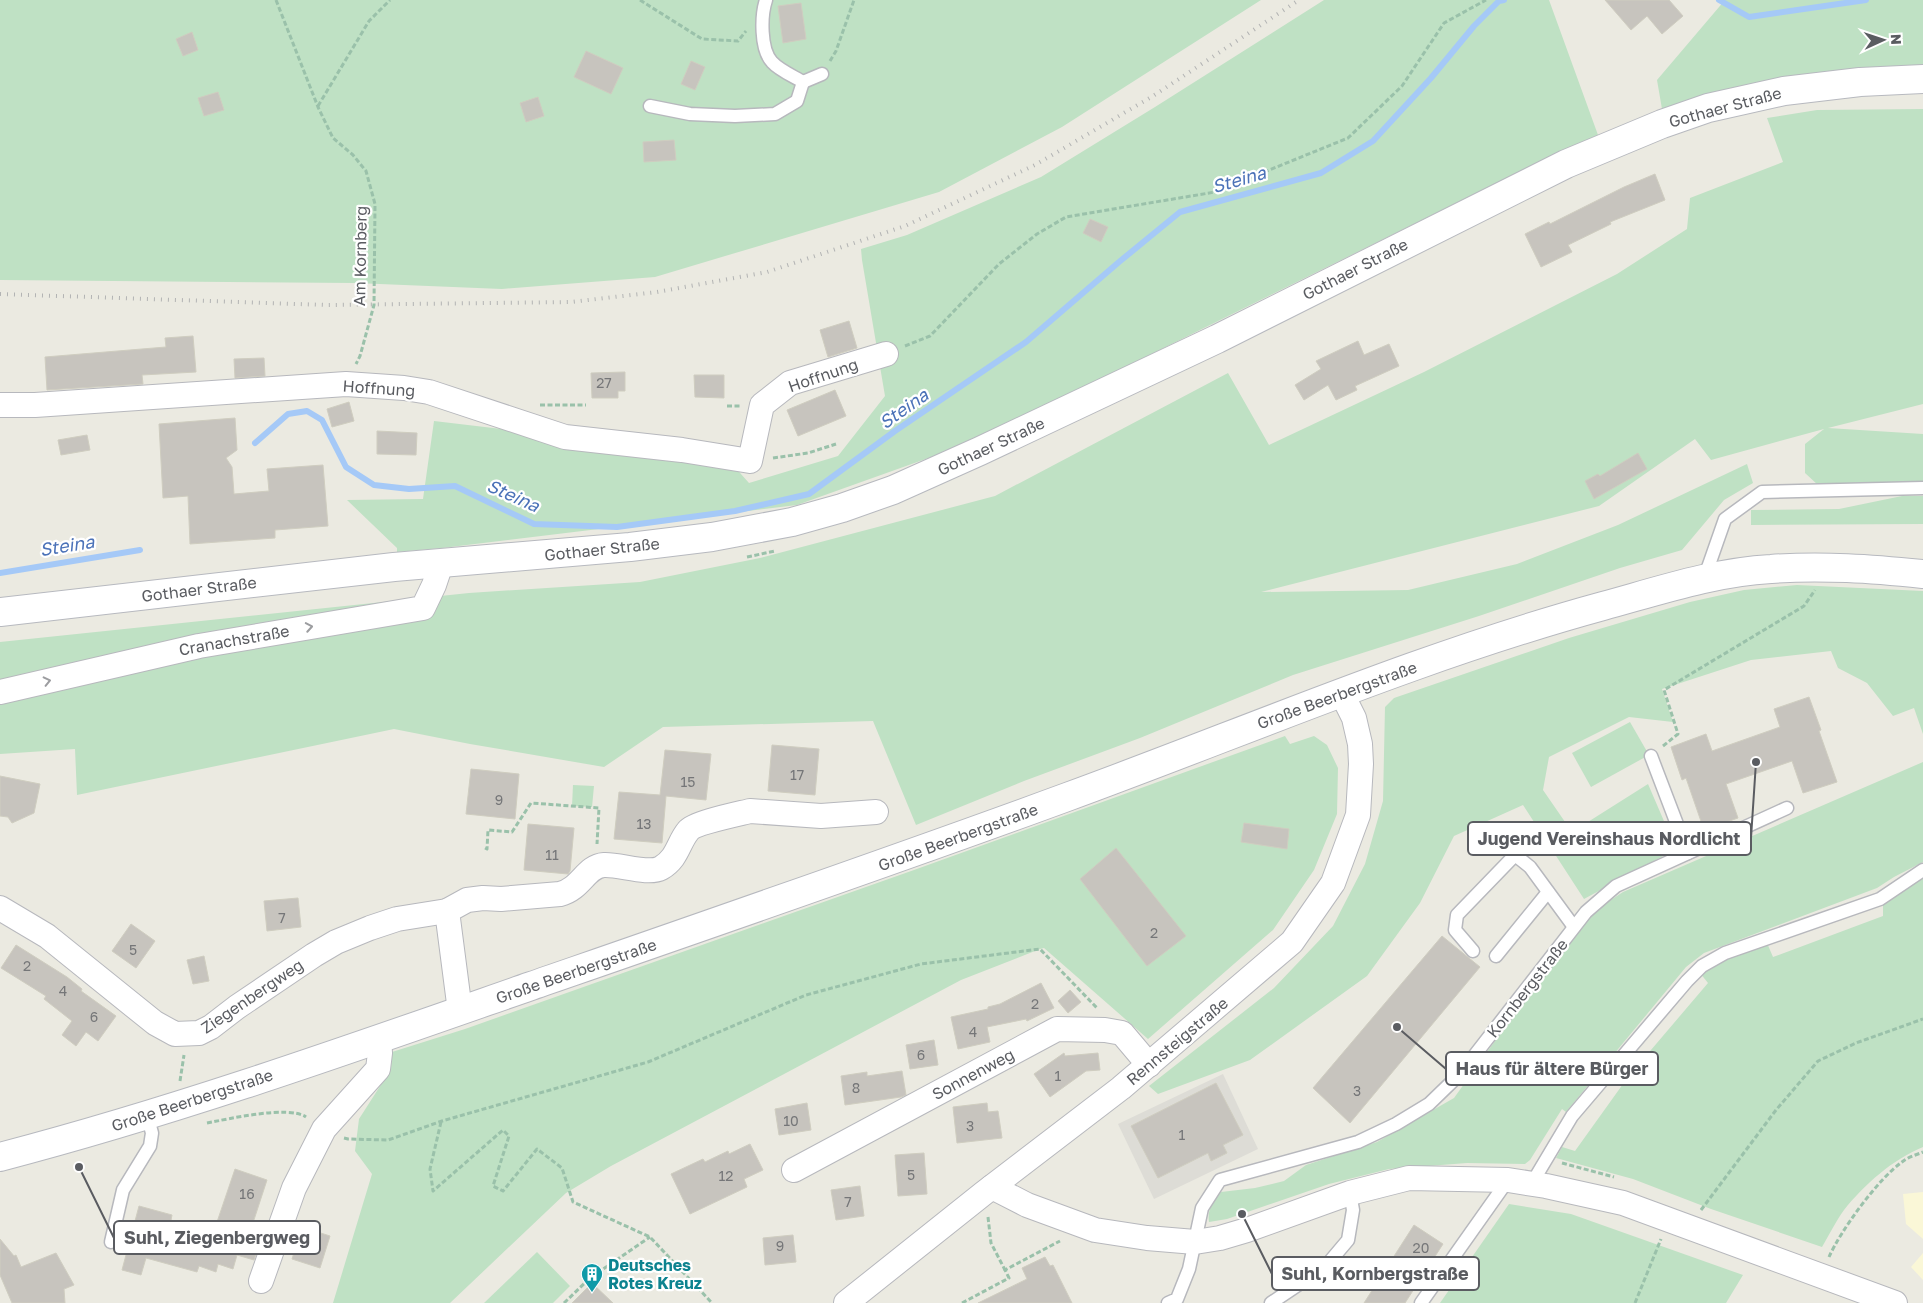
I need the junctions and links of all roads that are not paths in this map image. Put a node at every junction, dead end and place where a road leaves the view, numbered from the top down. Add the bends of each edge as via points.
1 (766, 0) edge
2 (822, 74) road end
3 (1923, 79) edge
4 (803, 82) junction
5 (650, 106) dead end
6 (886, 354) road end
7 (0, 405) edge
8 (1923, 488) edge
9 (441, 564) junction
10 (1923, 574) edge
11 (1704, 579) junction
12 (0, 612) edge
13 (0, 692) edge
14 (1340, 692) junction
15 (1651, 756) road end
16 (1787, 808) dead end
17 (876, 812) dead end
18 (1688, 853) junction
19 (1923, 870) edge
20 (1548, 892) junction
21 (0, 908) edge
22 (447, 911) junction
23 (1574, 927) junction
24 (1473, 951) dead end
25 (1496, 956) dead end
26 (460, 1011) junction
27 (379, 1040) junction
28 (1149, 1065) junction
29 (147, 1115) junction
30 (0, 1157) edge
31 (794, 1170) dead end
32 (1508, 1180) junction
33 (1532, 1183) junction
34 (992, 1187) junction
35 (1350, 1193) junction
36 (111, 1242) dead end
37 (1195, 1242) junction
38 (261, 1281) dead end
39 (846, 1303) edge
40 (1168, 1303) edge
41 (1271, 1303) edge
42 (1420, 1303) edge
43 (1895, 1303) edge

1 - 4 lane via 762,14 766,50 772,62
2 - 4 lane
3 - 9 street, Gothaer Straße via 1784,91 1708,108 1662,124 1566,164 1098,396 893,490 842,508 792,522 712,537 630,548
4 - 5 lane via 797,101 775,114 690,114
6 - 7 street, Hoffnung via 790,383 762,405 750,461 565,437 429,392 404,388 346,384
8 - 11 lane via 1762,492 1726,519
9 - 12 street, Gothaer Straße
13 -> 9 street, Cranachstraße via 199,646 423,608
10 - 11 street, Große Beerbergstraße via 1828,568 1768,569
11 - 14 street, Große Beerbergstraße via 1564,617
14 - 26 street, Große Beerbergstraße via 935,846
14 - 28 street, Rennsteigstraße via 1354,718 1361,764 1358,815 1333,884 1292,942
15 - 18 lane
16 - 18 lane, Kornbergstraße
17 - 22 street, Ziegenbergweg via 821,816 750,812 694,826 673,858 661,868 604,865 595,868 569,892 467,900
18 - 23 lane, Kornbergstraße via 1616,886
19 - 33 lane via 1880,898 1725,953 1702,966 1572,1116
20 - 23 lane
20 - 24 lane via 1530,867 1515,856 1457,915 1456,930
20 - 25 lane
21 - 22 street, Ziegenbergweg via 47,936 155,1023 175,1034 187,1035 211,1028 314,954 336,942 397,919
22 - 26 street
23 - 37 lane, Kornbergstraße via 1460,1074 1429,1104 1358,1142 1220,1180 1202,1208
26 - 27 street, Große Beerbergstraße
27 - 29 street, Große Beerbergstraße
27 - 38 street via 378,1069 324,1130 294,1188
28 - 31 street, Sonnenweg via 1122,1033 1057,1029
28 - 34 street, Rennsteigstraße
29 - 30 street, Große Beerbergstraße
29 - 36 lane via 152,1133 150,1146 123,1190
32 - 33 street
32 - 35 street via 1409,1178
32 - 42 lane
33 - 43 street via 1623,1203
34 - 37 street via 1027,1205 1094,1230
34 - 39 street, Rennsteigstraße
35 - 37 street via 1247,1230
35 - 41 lane via 1353,1210 1348,1240 1326,1266
37 - 40 lane, Kornbergstraße via 1177,1299

